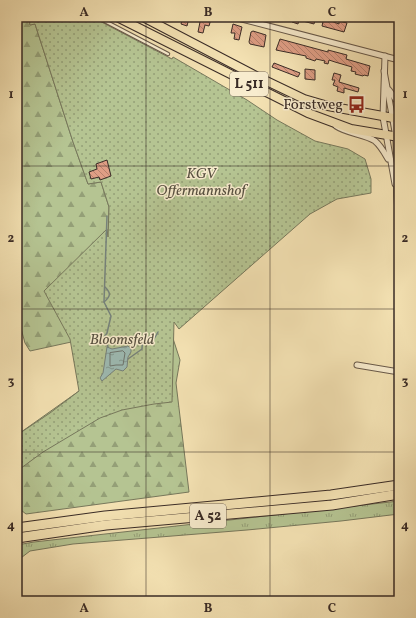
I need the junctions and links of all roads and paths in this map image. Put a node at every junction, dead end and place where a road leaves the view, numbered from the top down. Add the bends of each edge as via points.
1 (30, 17) edge
2 (97, 17) edge
3 (117, 17) edge
4 (143, 17) edge
5 (234, 17) edge
6 (17, 20) edge
7 (168, 54) dead end
8 (385, 56) junction
9 (399, 60) edge
10 (384, 71) junction
11 (388, 87) junction
12 (399, 104) edge
13 (383, 117) junction
14 (396, 118) edge
15 (327, 120) junction
16 (386, 135) junction
17 (398, 137) edge
18 (391, 162) junction
19 (397, 196) junction
20 (399, 233) edge
21 (358, 365) dead end
22 (399, 372) edge
23 (399, 485) edge
24 (399, 494) edge
25 (17, 522) edge
26 (53, 522) junction
27 (17, 528) edge
28 (17, 538) edge

1 - 6 lane
2 - 7 lane
3 - 15 main road, L 511 via 278,99
4 - 13 main road, L 511 via 304,99
5 - 8 street
8 - 9 street
8 - 10 street
10 - 11 street
10 - 13 street
11 - 12 street
11 - 14 street
13 - 14 main road, L 511
13 - 16 street
14 - 17 street
15 - 16 main road, L 511 via 351,129
15 - 18 street via 342,131 373,140
16 - 17 main road, L 511
16 - 18 street
17 - 19 street
18 - 19 street
19 - 20 street
21 - 22 street
23 - 26 highway, A 52 via 331,495
24 - 28 highway, A 52 via 332,505 106,526
25 - 26 highway
26 - 27 highway, A 52

